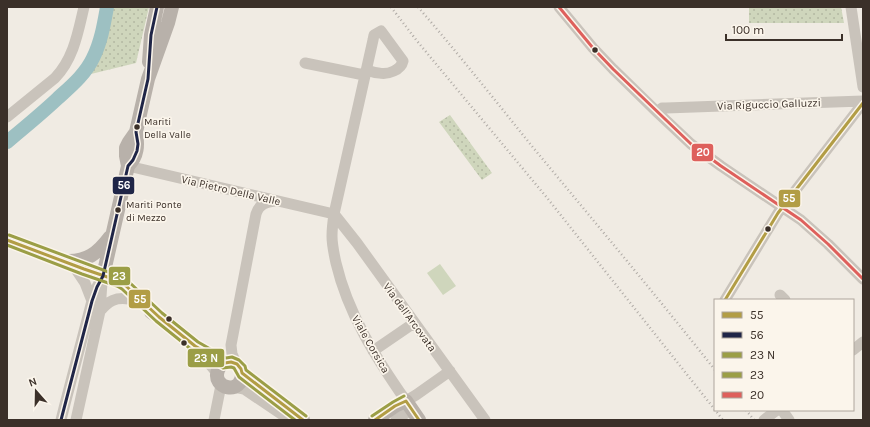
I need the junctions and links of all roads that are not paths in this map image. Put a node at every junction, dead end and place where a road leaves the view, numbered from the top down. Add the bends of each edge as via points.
1 (84, 7) edge
2 (157, 7) edge
3 (172, 7) edge
4 (559, 7) edge
5 (851, 7) edge
6 (305, 63) dead end
7 (148, 79) junction
8 (863, 88) edge
9 (863, 102) edge
10 (661, 116) junction
11 (7, 117) edge
12 (128, 166) junction
13 (279, 201) junction
14 (782, 207) junction
15 (334, 214) junction
16 (111, 235) junction
17 (351, 236) junction
18 (332, 239) junction
19 (7, 240) edge
20 (67, 263) junction
21 (103, 276) junction
22 (863, 279) edge
23 (129, 298) junction
24 (726, 299) edge
25 (92, 302) junction
26 (100, 311) junction
27 (159, 317) junction
28 (414, 323) junction
29 (863, 342) edge
30 (854, 349) edge
31 (374, 351) junction
32 (450, 371) junction
33 (229, 374) junction
34 (412, 410) edge
35 (776, 411) edge
36 (783, 411) edge
37 (61, 420) edge
38 (76, 420) edge
39 (214, 420) edge
40 (290, 420) edge
41 (303, 420) edge
42 (375, 420) edge
43 (396, 420) edge
44 (485, 420) edge
45 (764, 420) edge
46 (789, 420) edge

1 - 11 street via 74,48 59,74
2 - 7 main road via 151,35
3 - 7 main road
4 - 10 street via 604,60
5 - 8 street
6 - 15 street, Viale Corsica via 365,72
7 - 12 main road via 136,132 126,148
9 - 10 street, Via Riguccio Galluzzi via 675,107 662,108
9 - 14 street
10 - 14 street via 721,166
12 - 13 street, Via Pietro Della Valle
12 - 16 main road
13 - 15 street, Via Pietro Della Valle
13 - 33 street via 265,203 259,207 256,214 231,346
14 - 22 street via 811,228
14 - 24 street
15 - 17 street, Via dell'Arcovata
15 - 18 street, Viale Corsica
16 - 20 main road via 91,256
16 - 21 main road
17 - 18 street via 342,233
17 - 28 street, Via dell'Arcovata
18 - 31 street, Viale Corsica via 339,275 350,307
19 - 20 main road
20 - 21 main road
20 - 25 street via 85,283
21 - 23 main road
21 - 25 street
21 - 26 street
21 - 27 main road via 125,285
23 - 26 street via 115,299 105,304
23 - 27 main road
25 - 37 street
26 - 38 street
27 - 33 main road
28 - 31 street
28 - 32 street, Via dell'Arcovata
29 - 30 street
31 - 34 street, Viale Corsica
32 - 34 street via 416,395
32 - 44 street, Via dell'Arcovata
33 - 39 street
33 - 40 street via 244,389
33 - 41 main road
34 - 42 main road via 395,406
34 - 43 street
35 - 45 street
36 - 46 street

